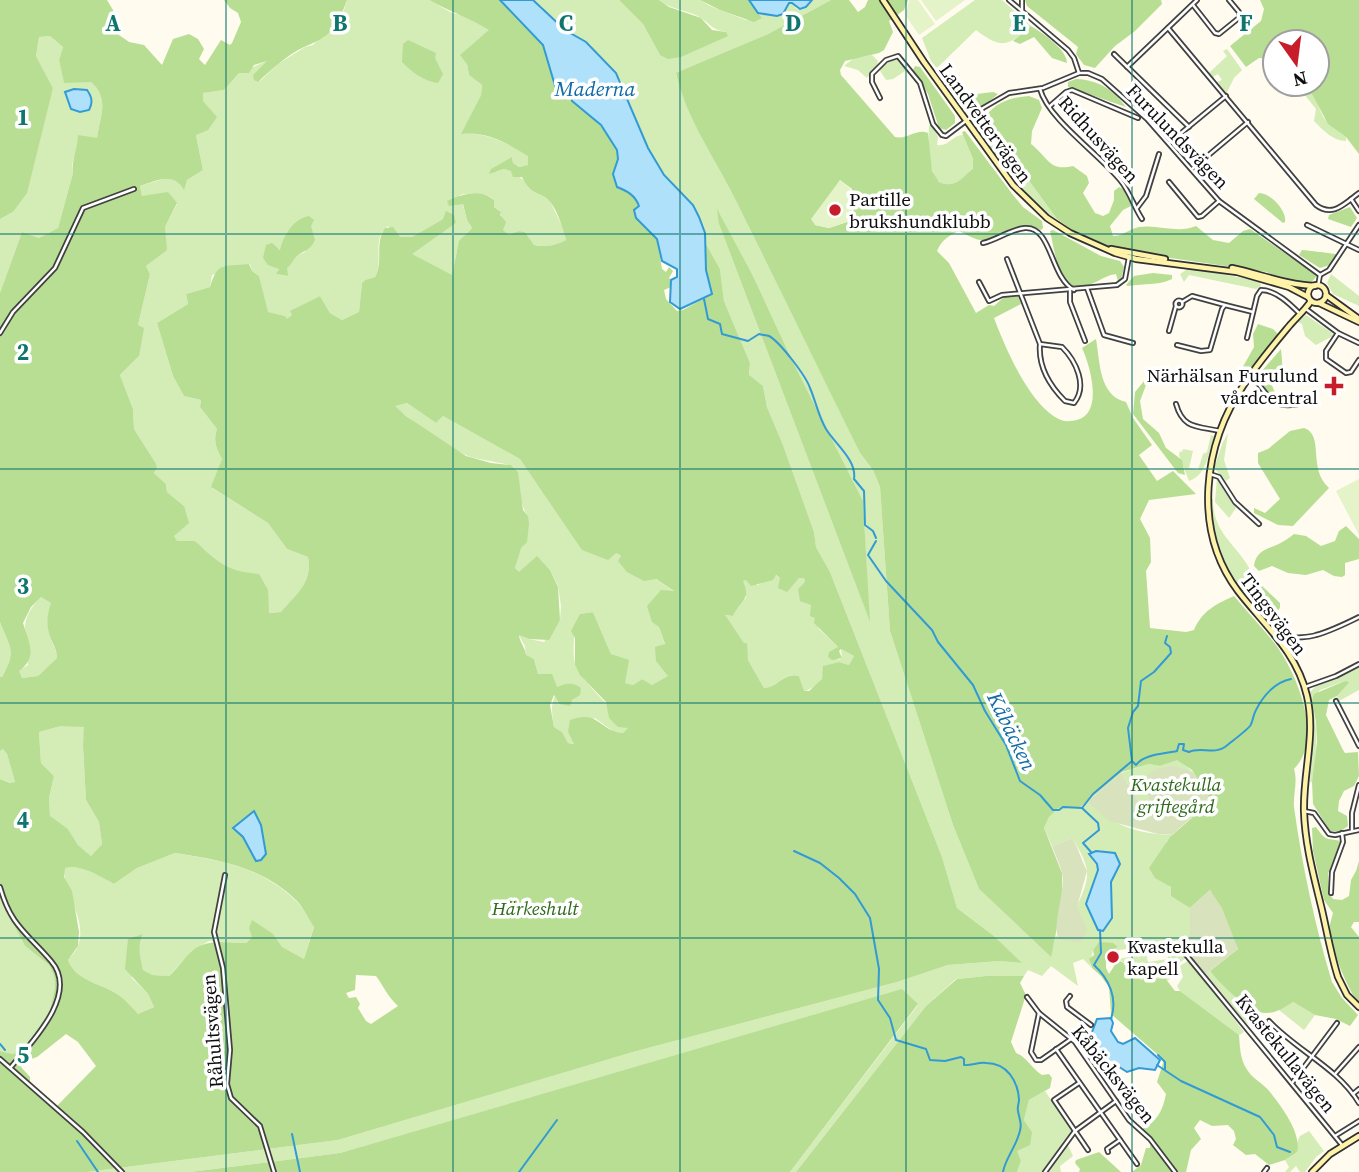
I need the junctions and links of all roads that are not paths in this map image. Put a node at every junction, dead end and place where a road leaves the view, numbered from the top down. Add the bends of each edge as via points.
1 (883, 0) edge
2 (1009, 0) edge
3 (1023, 0) edge
4 (1197, 0) edge
5 (1229, 0) edge
6 (1192, 5) junction
7 (1022, 11) junction
8 (1168, 28) junction
9 (1114, 54) dead end
10 (1127, 67) junction
11 (1079, 73) junction
12 (1040, 89) junction
13 (1226, 96) junction
14 (880, 98) dead end
15 (1050, 106) junction
16 (1138, 118) dead end
17 (967, 121) junction
18 (1248, 122) junction
19 (1189, 127) junction
20 (1169, 143) junction
21 (1159, 154) dead end
22 (1192, 169) junction
23 (1169, 182) dead end
24 (134, 189) dead end
25 (1359, 193) edge
26 (1351, 199) junction
27 (1219, 201) junction
28 (1136, 208) junction
29 (1359, 211) edge
30 (1142, 219) dead end
31 (1307, 225) dead end
32 (1359, 225) edge
33 (983, 243) dead end
34 (1346, 244) junction
35 (1359, 250) edge
36 (1130, 255) junction
37 (1007, 259) dead end
38 (1320, 275) junction
39 (979, 282) dead end
40 (1316, 286) junction
41 (1087, 288) junction
42 (1072, 290) junction
43 (1020, 294) junction
44 (1325, 295) junction
45 (1313, 301) junction
46 (1224, 306) junction
47 (1306, 309) junction
48 (1252, 312) junction
49 (1300, 314) junction
50 (1359, 321) edge
51 (1169, 331) dead end
52 (1338, 332) junction
53 (0, 333) edge
54 (1247, 338) dead end
55 (1085, 341) dead end
56 (1359, 343) edge
57 (1040, 344) junction
58 (1133, 344) dead end
59 (1177, 345) dead end
60 (1359, 360) edge
61 (1251, 375) junction
62 (1304, 403) dead end
63 (1176, 404) dead end
64 (1220, 431) junction
65 (1210, 474) junction
66 (1259, 524) dead end
67 (1359, 617) edge
68 (1282, 643) junction
69 (1359, 664) edge
70 (1305, 687) junction
71 (1336, 701) dead end
72 (1359, 746) edge
73 (1359, 785) edge
74 (1304, 811) junction
75 (1352, 830) junction
76 (1359, 830) edge
77 (1342, 833) junction
78 (225, 875) dead end
79 (0, 887) edge
80 (1331, 893) dead end
81 (1138, 950) dead end
82 (1070, 996) dead end
83 (1027, 997) dead end
84 (1359, 1007) edge
85 (1039, 1013) junction
86 (1269, 1021) dead end
87 (1338, 1023) dead end
88 (1091, 1025) dead end
89 (1071, 1038) junction
90 (1359, 1047) edge
91 (1056, 1049) junction
92 (1313, 1056) junction
93 (0, 1059) edge
94 (10, 1067) junction
95 (1335, 1074) junction
96 (1079, 1083) junction
97 (1292, 1083) junction
98 (1359, 1089) edge
99 (1353, 1094) junction
100 (1116, 1101) junction
101 (1359, 1103) edge
102 (1100, 1112) junction
103 (1359, 1121) edge
104 (1075, 1131) junction
105 (1335, 1136) junction
106 (1359, 1136) edge
107 (1120, 1140) junction
108 (1342, 1145) junction
109 (1088, 1150) dead end
110 (1108, 1152) dead end
111 (1137, 1164) dead end
112 (122, 1172) edge
113 (274, 1172) edge
114 (1045, 1172) edge
115 (1175, 1172) edge
116 (1312, 1172) edge

1 - 17 street, Landvettervägen
2 - 7 street
3 - 7 street
4 - 6 street
5 - 6 street via 1240,17 1218,35
6 - 8 street
7 - 11 street via 1068,50
8 - 10 street
8 - 13 street
9 - 10 street
10 - 19 street
11 - 12 street
11 - 20 street, Furulundsvägen via 1102,79
12 - 15 street, Ridhusvägen
12 - 17 street via 1004,95
13 - 18 street
13 - 19 street
14 - 17 street via 871,76 896,55 920,83 933,124 942,135
15 - 16 street via 1072,90
15 - 28 street, Ridhusvägen via 1122,182
17 - 36 street, Landvettervägen via 1031,204 1087,241
18 - 22 street
18 - 26 street via 1319,208 1333,211
19 - 20 street
20 - 22 street, Furulundsvägen
21 - 28 street, Ridhusvägen via 1146,196
22 - 27 street, Furulundsvägen
23 - 27 street via 1198,217
24 - 53 street via 83,208 55,268 13,312
25 - 26 street
26 - 29 street
27 - 38 street, Furulundsvägen
28 - 30 street, Ridhusvägen
31 - 34 street
32 - 34 street
33 - 42 street via 1021,229 1035,230 1044,238 1061,280
34 - 35 street
34 - 38 street via 1329,270
36 - 40 street, Landvettervägen via 1231,268 1299,286
36 - 41 street via 1122,283
36 - 45 street, Landvettervägen via 1237,272 1289,287
37 - 43 street
38 - 40 street
39 - 43 street via 989,301
40 - 44 street via 1324,289
40 - 45 street via 1309,290
41 - 42 street
41 - 58 street via 1104,335
42 - 43 street
42 - 55 street via 1071,304
43 - 57 street
44 - 45 street via 1323,300
44 - 50 street, Landvettervägen
45 - 47 street, Tingsvägen
45 - 50 street, Landvettervägen
46 - 48 street
46 - 51 street via 1192,296 1176,306
46 - 59 street via 1210,349
47 - 49 street, Tingsvägen
47 - 52 street
48 - 49 street via 1259,292 1265,289
48 - 54 street
49 - 61 street, Tingsvägen
52 - 56 street
52 - 60 street via 1326,359 1346,373
57 - 57 street via 1062,347 1073,360 1080,382 1074,402 1065,401 1046,377
61 - 62 street via 1275,403 1287,407
61 - 64 street, Tingsvägen
63 - 64 street via 1184,422
64 - 65 street, Tingsvägen
65 - 66 street via 1219,477 1231,498
65 - 68 street, Tingsvägen via 1208,518 1218,556 1240,593
67 - 68 street via 1324,633
68 - 70 street, Tingsvägen
69 - 70 street
70 - 74 street, Tingsvägen via 1311,727
71 - 72 street
73 - 75 street
74 - 77 street via 1314,813 1329,834
74 - 84 street, Tingsvägen via 1309,855 1338,977
75 - 76 street
75 - 77 street
77 - 80 street
78 - 113 street, Råhultsvägen via 214,932 223,968 230,1050 227,1084 231,1098 260,1126
79 - 94 street via 10,916 57,968 58,976 51,1015
81 - 97 street, Kvastekullavägen via 1170,946 1183,951
82 - 88 street via 1067,1007
83 - 85 street, Kåbäcksvägen
85 - 89 street, Kåbäcksvägen
85 - 91 street via 1031,1052 1039,1061
86 - 92 street
87 - 92 street
89 - 91 street
89 - 100 street, Kåbäcksvägen
90 - 95 street
91 - 96 street
92 - 95 street
92 - 97 street
93 - 94 street
94 - 112 street
95 - 99 street
96 - 102 street
96 - 104 street via 1054,1100
97 - 105 street, Kvastekullavägen
98 - 99 street
99 - 101 street
100 - 102 street
100 - 115 street, Kåbäcksvägen
102 - 104 street
102 - 107 street
103 - 105 street
104 - 109 street
104 - 114 street
105 - 108 street, Kvastekullavägen
106 - 108 street
107 - 110 street
107 - 111 street
108 - 116 street

